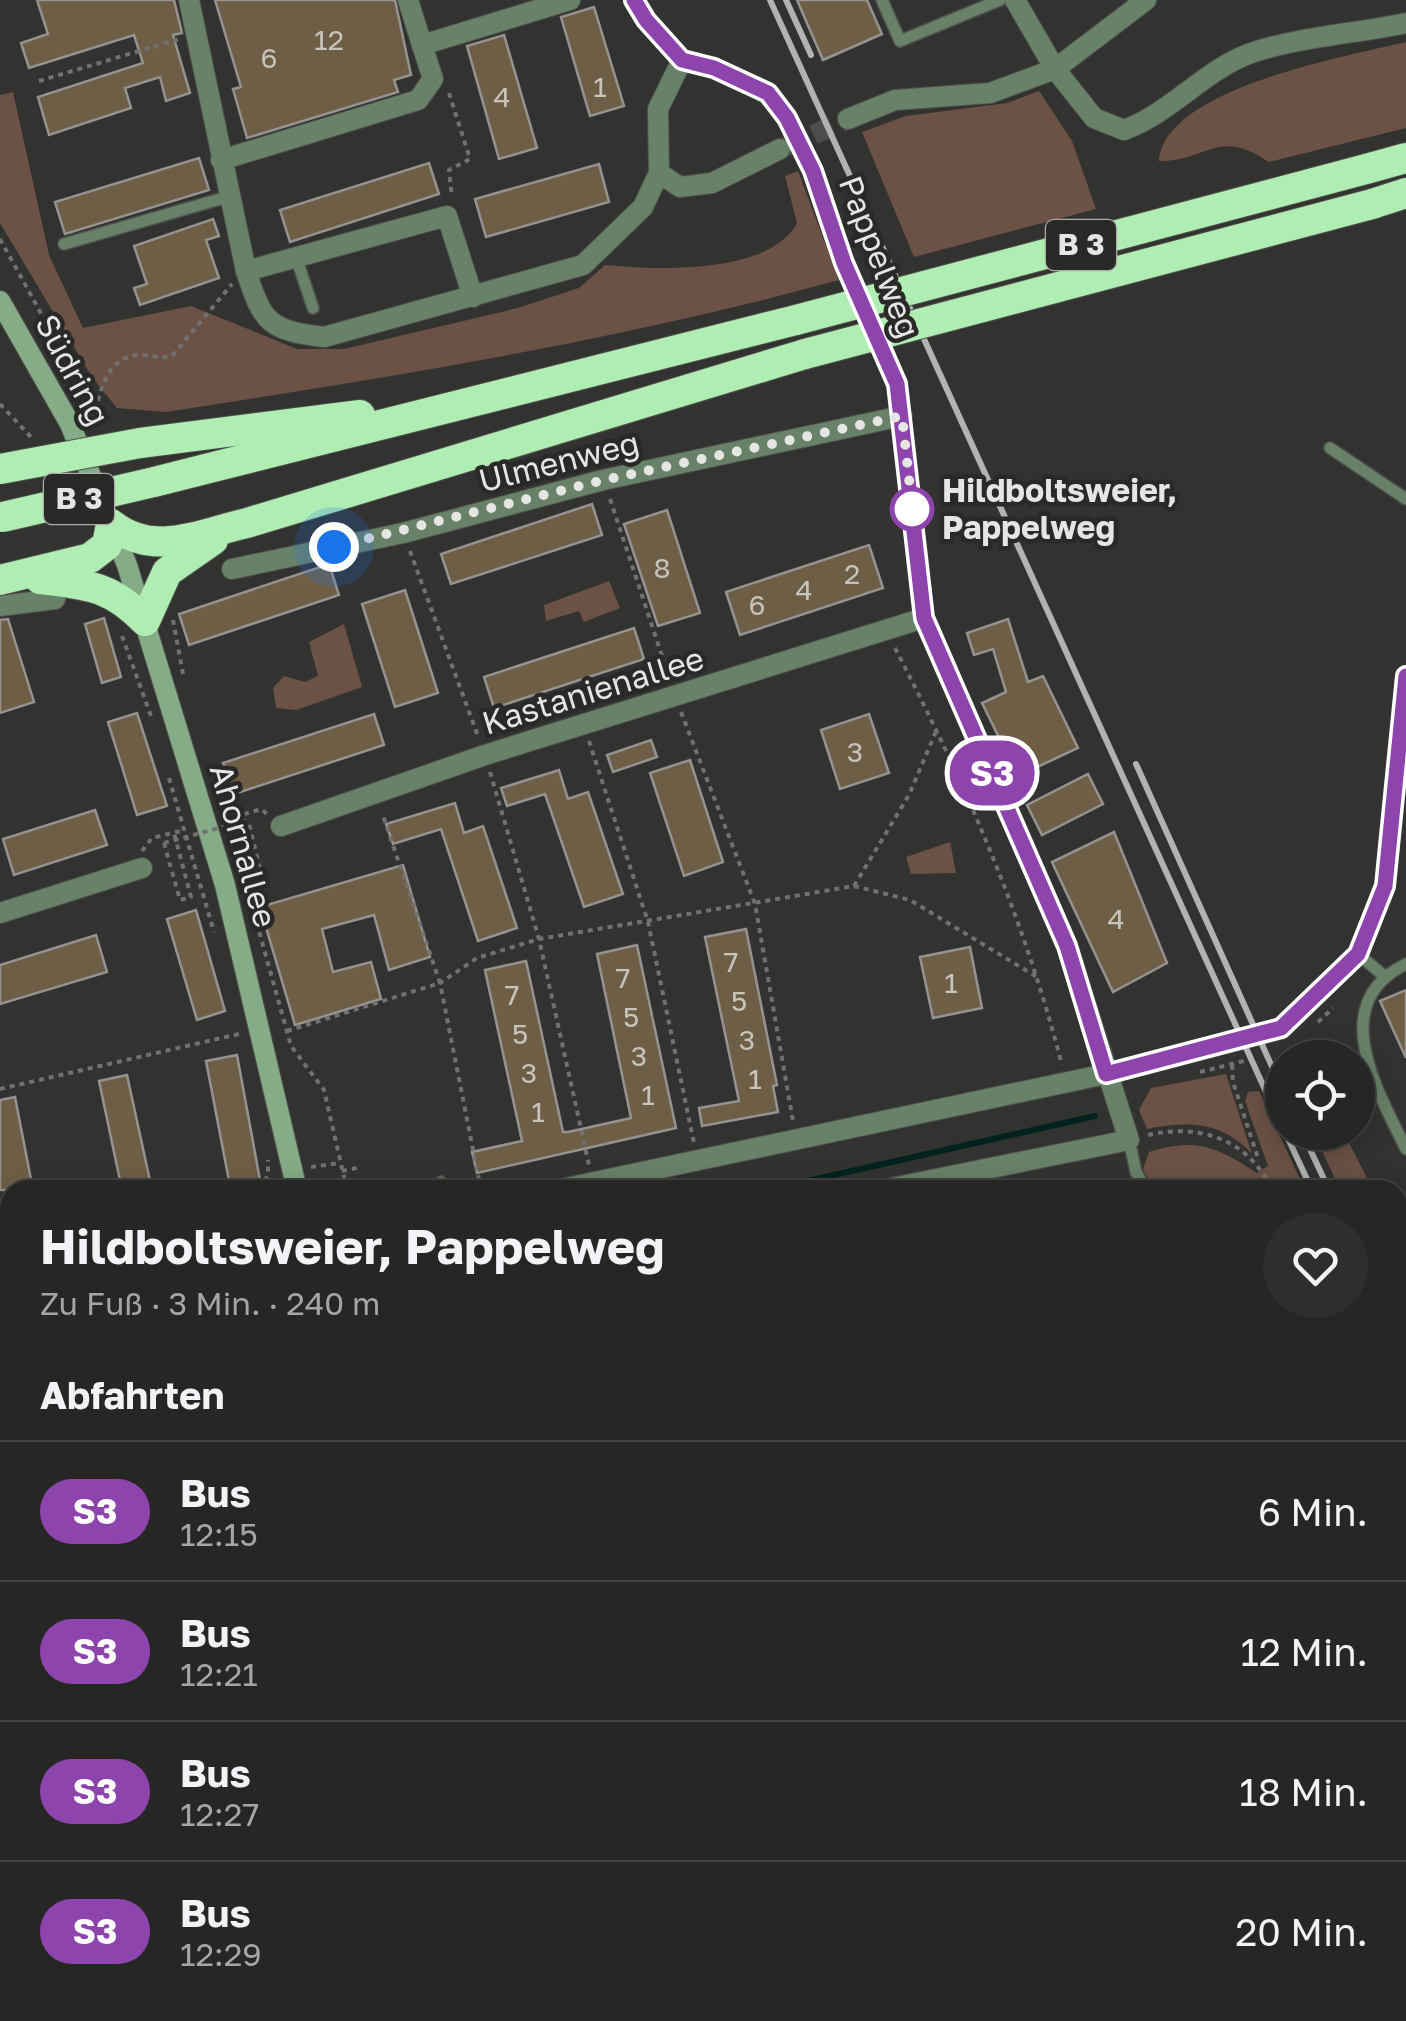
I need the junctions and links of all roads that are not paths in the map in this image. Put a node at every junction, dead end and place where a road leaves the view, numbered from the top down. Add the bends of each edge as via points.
1 (189, 0) edge
2 (408, 0) edge
3 (570, 0) edge
4 (634, 0) edge
5 (882, 0) edge
6 (1000, 0) edge
7 (1015, 0) edge
8 (1146, 0) edge
9 (1406, 23) edge
10 (422, 45) junction
11 (682, 60) junction
12 (1055, 69) junction
13 (848, 119) tunnel mouth
14 (780, 149) tunnel mouth
15 (1406, 158) edge
16 (221, 160) junction
17 (659, 173) junction
18 (1406, 193) edge
19 (227, 197) junction
20 (64, 244) dead end
21 (296, 257) junction
22 (246, 271) junction
23 (473, 297) junction
24 (0, 301) edge
25 (312, 308) dead end
26 (502, 397) junction
27 (902, 416) junction
28 (1330, 448) dead end
29 (0, 469) edge
30 (1406, 499) edge
31 (2, 517) edge
32 (247, 523) junction
33 (111, 524) junction
34 (232, 569) dead end
35 (11, 578) edge
36 (54, 598) dead end
37 (0, 606) edge
38 (924, 618) junction
39 (130, 620) junction
40 (1406, 677) edge
41 (281, 826) road end
42 (142, 868) road end
43 (0, 913) edge
44 (1358, 954) junction
45 (1406, 964) edge
46 (1383, 975) junction
47 (1106, 1074) junction
48 (1129, 1140) junction
49 (1406, 1149) edge
50 (295, 1180) edge
51 (602, 1180) edge
52 (931, 1180) edge
53 (1140, 1180) edge

1 - 16 street
2 - 10 street
3 - 10 street
4 - 11 street
5 - 6 lane via 900,42
7 - 12 street
8 - 12 street
9 - 12 street via 1251,54 1151,120 1124,130 1094,118
10 - 16 street via 433,78 418,100
11 - 17 street via 658,109
11 - 27 street, Pappelweg via 768,93 787,118 897,384
12 - 13 street via 990,93 894,100
14 - 17 street via 712,183 680,187
15 - 26 highway, B 3, bridge
16 - 19 street
17 - 23 street via 643,207 582,266
18 - 32 highway, bridge via 805,354
19 - 20 lane
19 - 22 street
21 - 22 street
21 - 23 street via 447,216
21 - 25 lane
22 - 23 street via 260,316 286,332 324,337
24 - 33 street, Südring via 70,424
26 - 29 highway, bridge via 140,443
26 - 31 highway, B 3, bridge
27 - 34 street, Ulmenweg
27 - 38 street, Pappelweg
28 - 30 lane
32 - 33 highway via 156,544 132,540
32 - 39 highway via 191,551
33 - 35 highway via 107,545 90,558
33 - 39 street, Ahornallee
35 - 39 highway via 100,588 123,598
36 - 37 street
38 - 41 street, Kastanienallee
38 - 47 street, Pappelweg via 1067,946
39 - 50 street, Ahornallee via 225,885
40 - 44 street via 1385,886
42 - 43 street
44 - 46 lane
44 - 47 street via 1281,1028
45 - 46 lane
46 - 49 lane via 1362,1016 1366,1064
47 - 48 street, Pappelweg
47 - 51 street
48 - 52 street
48 - 53 lane

